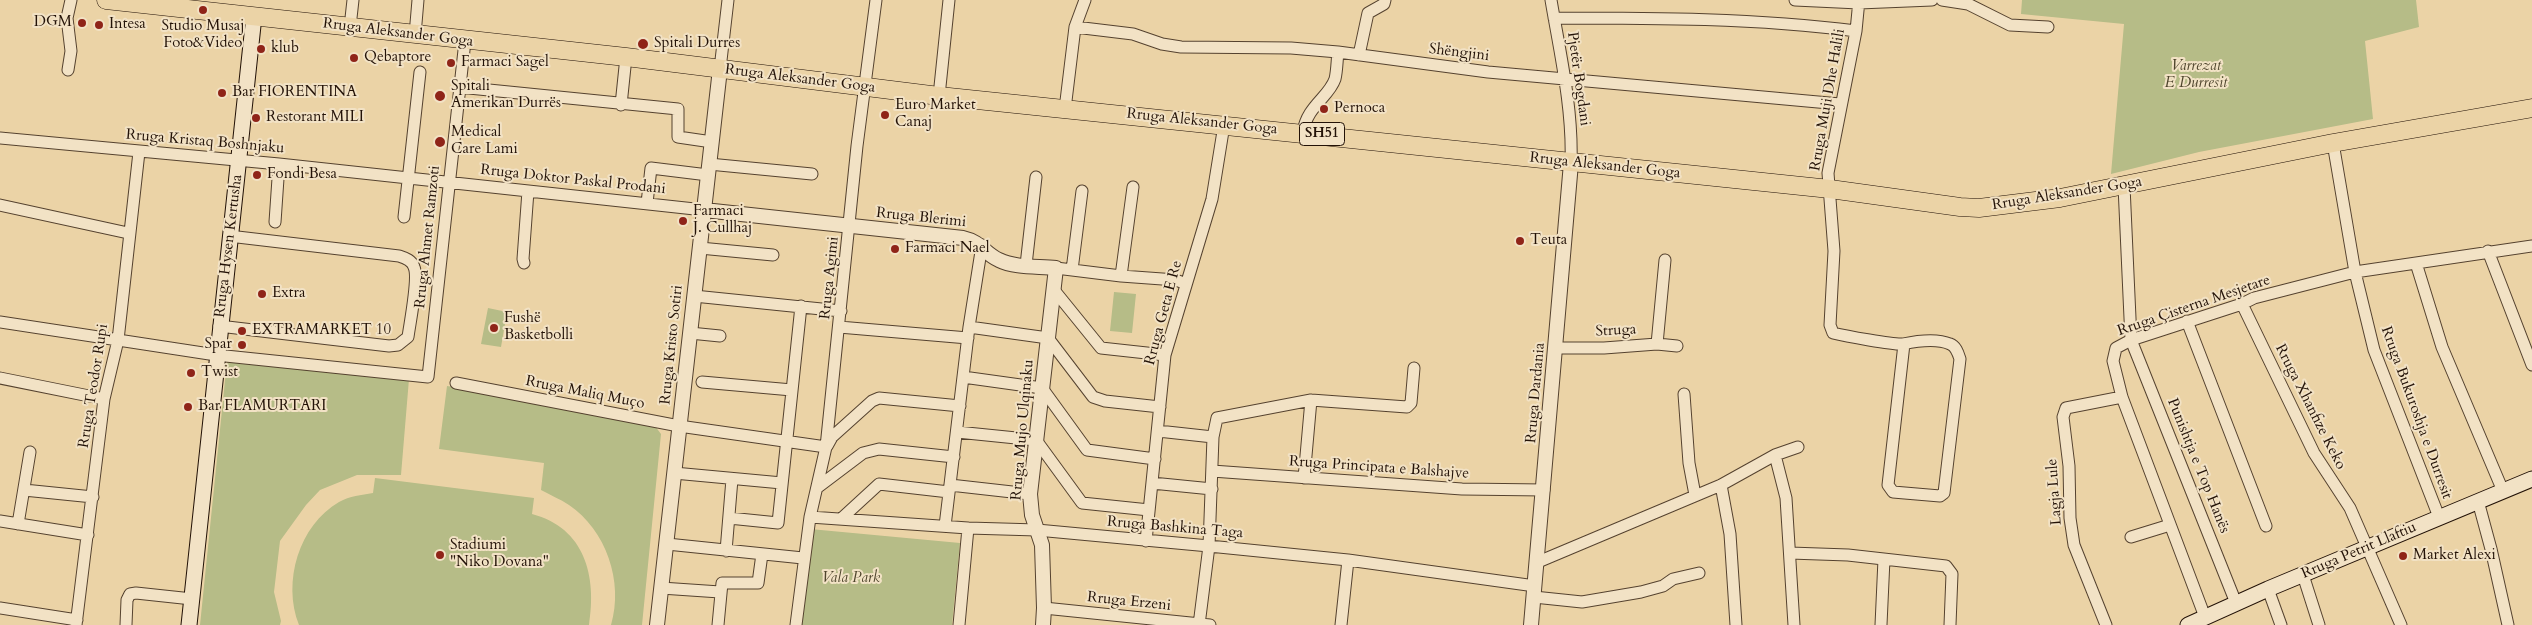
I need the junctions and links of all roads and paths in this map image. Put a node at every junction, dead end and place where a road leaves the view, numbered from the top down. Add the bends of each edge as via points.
1 (71, 0) edge
2 (106, 0) edge
3 (353, 0) edge
4 (418, 0) edge
5 (728, 0) edge
6 (876, 0) edge
7 (949, 0) edge
8 (1085, 0) edge
9 (1385, 0) edge
10 (1551, 0) edge
11 (1795, 0) edge
12 (1932, 0) edge
13 (1942, 0) edge
14 (1859, 2) edge
15 (254, 16) junction
16 (1554, 18) junction
17 (350, 27) junction
18 (1076, 27) junction
19 (2048, 27) dead end
20 (1856, 31) junction
21 (415, 35) junction
22 (465, 40) junction
23 (1338, 52) junction
24 (1359, 55) junction
25 (626, 57) junction
26 (68, 70) dead end
27 (720, 70) junction
28 (420, 72) dead end
29 (1565, 79) junction
30 (459, 87) junction
31 (866, 87) junction
32 (938, 96) junction
33 (1840, 104) junction
34 (621, 105) junction
35 (2532, 108) edge
36 (1065, 109) junction
37 (1224, 124) junction
38 (1303, 132) junction
39 (0, 138) edge
40 (712, 142) junction
41 (2333, 143) junction
42 (139, 152) junction
43 (239, 160) junction
44 (1571, 163) junction
45 (279, 164) junction
46 (708, 169) junction
47 (812, 174) dead end
48 (1036, 177) dead end
49 (408, 178) junction
50 (449, 182) junction
51 (1133, 186) dead end
52 (2124, 186) junction
53 (1830, 189) junction
54 (528, 190) junction
55 (1082, 191) dead end
56 (647, 203) junction
57 (0, 205) edge
58 (704, 210) junction
59 (404, 217) dead end
60 (275, 222) dead end
61 (850, 227) junction
62 (128, 233) junction
63 (229, 236) junction
64 (982, 245) junction
65 (2532, 246) edge
66 (700, 248) junction
67 (2488, 252) junction
68 (773, 255) dead end
69 (1665, 260) dead end
70 (2416, 263) junction
71 (524, 264) dead end
72 (1026, 265) junction
73 (1056, 268) junction
74 (1072, 270) junction
75 (2355, 272) junction
76 (1122, 276) junction
77 (1186, 284) junction
78 (1054, 290) junction
79 (694, 296) junction
80 (2242, 304) junction
81 (801, 306) junction
82 (841, 311) junction
83 (2187, 321) junction
84 (0, 322) edge
85 (219, 326) junction
86 (839, 327) junction
87 (690, 333) junction
88 (968, 333) junction
89 (720, 336) dead end
90 (1048, 338) junction
91 (118, 340) junction
92 (2131, 340) junction
93 (1657, 344) junction
94 (1904, 344) junction
95 (1677, 346) dead end
96 (1556, 348) junction
97 (216, 355) junction
98 (1165, 355) junction
99 (2532, 365) edge
100 (1414, 368) dead end
101 (0, 378) edge
102 (963, 378) junction
103 (702, 382) dead end
104 (456, 383) dead end
105 (1042, 388) junction
106 (792, 390) junction
107 (1684, 394) dead end
108 (2122, 397) junction
109 (104, 399) junction
110 (1311, 400) junction
111 (960, 406) junction
112 (1160, 407) junction
113 (680, 426) junction
114 (1158, 431) junction
115 (957, 432) junction
116 (1213, 437) junction
117 (1036, 440) junction
118 (787, 441) junction
119 (826, 447) junction
120 (1798, 447) dead end
121 (30, 452) dead end
122 (1775, 455) junction
123 (954, 457) junction
124 (1154, 459) junction
125 (1212, 471) junction
126 (674, 473) junction
127 (732, 478) junction
128 (1304, 478) junction
129 (2532, 481) edge
130 (782, 483) junction
131 (1152, 483) junction
132 (1721, 485) junction
133 (818, 487) junction
134 (950, 489) junction
135 (24, 490) junction
136 (1212, 490) junction
137 (1544, 490) junction
138 (2503, 491) junction
139 (1030, 494) junction
140 (1695, 495) junction
141 (93, 498) junction
142 (2478, 501) junction
143 (1149, 510) junction
144 (810, 517) junction
145 (2439, 517) junction
146 (729, 518) junction
147 (842, 518) junction
148 (0, 521) edge
149 (18, 524) junction
150 (2170, 525) junction
151 (945, 526) junction
152 (2266, 526) dead end
153 (968, 528) junction
154 (1037, 530) junction
155 (88, 535) junction
156 (2131, 537) dead end
157 (1146, 541) junction
158 (667, 544) junction
159 (1209, 546) junction
160 (2366, 549) junction
161 (726, 551) junction
162 (1790, 553) junction
163 (762, 554) junction
164 (803, 558) junction
165 (1884, 559) junction
166 (1348, 560) junction
167 (1538, 562) junction
168 (1699, 573) dead end
169 (2303, 574) junction
170 (661, 588) junction
171 (2268, 589) junction
172 (1535, 591) junction
173 (720, 592) junction
174 (192, 599) junction
175 (2236, 603) junction
176 (0, 608) edge
177 (1044, 608) junction
178 (76, 622) edge
179 (2199, 622) edge
180 (126, 625) edge
181 (189, 625) edge
182 (657, 625) edge
183 (718, 625) edge
184 (796, 625) edge
185 (959, 625) edge
186 (1043, 625) edge
187 (1203, 625) edge
188 (1341, 625) edge
189 (1531, 625) edge
190 (1736, 625) edge
191 (1794, 625) edge
192 (1881, 625) edge
193 (1950, 625) edge
194 (2106, 625) edge
195 (2281, 625) edge
196 (2319, 625) edge
197 (2401, 625) edge
198 (2508, 625) edge

1 - 26 street via 67,18 71,51
2 - 15 main road, Rruga Aleksander Goga / SH51
3 - 17 street
4 - 21 street
5 - 27 street
6 - 31 street, Rruga Agimi
7 - 32 street
8 - 18 street
9 - 24 street via 1384,4 1368,13
10 - 16 street, Pjetër Bogdani
11 - 14 street
12 - 14 street
13 - 19 street via 1968,4 2010,25
14 - 20 street, Rruga Muji Dhe Halili
15 - 17 main road, Rruga Aleksander Goga / SH51
15 - 43 main road, Rruga Hysen Kertusha
16 - 20 street via 1721,20
16 - 29 street, Pjetër Bogdani
17 - 21 main road, Rruga Aleksander Goga / SH51
18 - 23 street, Shëngjini via 1132,34 1181,47 1291,48
18 - 36 street
20 - 33 street, Rruga Muji Dhe Halili
21 - 22 main road, Rruga Aleksander Goga / SH51
22 - 25 main road, Rruga Aleksander Goga / SH51
22 - 30 street, Rruga Ahmet Ramzoti
23 - 24 street, Shëngjini
23 - 38 street via 1334,80 1314,105 1304,122
24 - 29 street, Shëngjini
25 - 27 main road, Rruga Aleksander Goga / SH51
25 - 34 street
27 - 31 main road, Rruga Aleksander Goga / SH51
27 - 40 street, Rruga Kristo Sotiri
28 - 49 street, Rruga Ahmet Ramzoti
29 - 33 street, Shëngjini
29 - 44 street, Pjetër Bogdani
30 - 34 street
30 - 50 street, Rruga Ahmet Ramzoti
31 - 32 main road, Rruga Aleksander Goga / SH51
31 - 61 street, Rruga Agimi
32 - 36 main road, Rruga Aleksander Goga / SH51
33 - 53 street, Rruga Muji Dhe Halili via 1828,173
34 - 40 street via 678,109 678,137
35 - 41 main road, Rruga Aleksander Goga / SH51
36 - 37 main road, Rruga Aleksander Goga / SH51
37 - 38 main road, Rruga Aleksander Goga / SH51
37 - 77 street, Rruga Geta E Re via 1212,199
38 - 44 main road, Rruga Aleksander Goga / SH51
39 - 42 street, Rruga Kristaq Boshnjaku
40 - 46 street, Rruga Kristo Sotiri
41 - 52 main road, Rruga Aleksander Goga / SH51
41 - 75 street, Rruga Bukuroshja e Durresit
42 - 43 street, Rruga Kristaq Boshnjaku
42 - 62 street, Rruga Teodor Rupi
43 - 45 street, Rruga Kristaq Boshnjaku
43 - 63 main road, Rruga Hysen Kertusha
44 - 53 main road, Rruga Aleksander Goga / SH51
44 - 96 street, Rruga Dardania
45 - 49 street, Rruga Kristaq Boshnjaku
45 - 60 street
46 - 47 street
46 - 56 street via 651,168
46 - 58 street, Rruga Kristo Sotiri
48 - 72 street
49 - 50 street, Rruga Doktor Paskal Prodani
49 - 59 street, Rruga Ahmet Ramzoti
50 - 54 street, Rruga Doktor Paskal Prodani
50 - 97 street, Rruga Ahmet Ramzoti via 428,377
51 - 76 street
52 - 53 main road, Rruga Aleksander Goga / SH51 via 1979,208
52 - 92 street, Punishtja e Top Hanës
53 - 94 street, Rruga Muji Dhe Halili via 1834,251 1830,325 1834,334
54 - 56 street, Rruga Doktor Paskal Prodani
54 - 71 street
55 - 74 street
56 - 58 street, Rruga Doktor Paskal Prodani
57 - 62 street
58 - 61 street, Rruga Blerimi
58 - 66 street, Rruga Kristo Sotiri
61 - 64 street, Rruga Blerimi via 963,238
61 - 82 street, Rruga Agimi
62 - 91 street, Rruga Teodor Rupi
63 - 85 main road, Rruga Hysen Kertusha
63 - 85 street via 399,256 410,261 415,268 415,279 408,337 398,346
64 - 72 street, Rruga Blerimi via 1005,263
64 - 88 street
65 - 67 street, Rruga Çisterna Mesjetare
66 - 68 street
66 - 79 street, Rruga Kristo Sotiri
67 - 70 street, Rruga Çisterna Mesjetare
67 - 99 street
69 - 93 street
70 - 75 street, Rruga Çisterna Mesjetare
70 - 138 street via 2442,347
72 - 73 street, Rruga Blerimi
73 - 74 street, Rruga Blerimi
73 - 78 street, Rruga Mujo Ulqinaku
74 - 76 street, Rruga Blerimi
75 - 80 street, Rruga Çisterna Mesjetare via 2254,298
75 - 145 street, Rruga Bukuroshja e Durresit via 2374,350
76 - 77 street, Rruga Blerimi via 1176,280
77 - 98 street, Rruga Geta E Re
78 - 90 street, Rruga Mujo Ulqinaku
78 - 98 street via 1101,348
79 - 81 street
79 - 87 street, Rruga Kristo Sotiri
80 - 83 street, Rruga Çisterna Mesjetare
80 - 160 street, Rruga Xhanfize Keko via 2314,453 2350,508
81 - 82 street
81 - 106 street
82 - 86 street, Rruga Agimi
83 - 92 street, Rruga Çisterna Mesjetare
83 - 152 street
84 - 91 street
85 - 97 main road, Rruga Hysen Kertusha
86 - 88 street
86 - 119 street, Rruga Agimi
87 - 89 street
87 - 113 street, Rruga Kristo Sotiri
88 - 90 street
88 - 102 street
90 - 105 street, Rruga Mujo Ulqinaku
90 - 112 street via 1093,397
91 - 97 street
91 - 109 street, Rruga Teodor Rupi
92 - 108 street, Rruga Çisterna Mesjetare via 2116,348 2114,355
92 - 175 street, Punishtja e Top Hanës
93 - 95 street, Struga
93 - 96 street, Struga
94 - 94 street via 1917,340 1950,344 1958,350 1960,359 1944,493 1940,496 1893,492 1888,485
96 - 137 street, Rruga Dardania
97 - 174 main road, Rruga Hysen Kertusha
98 - 112 street, Rruga Geta E Re
100 - 110 street via 1411,403 1407,407
101 - 109 street
102 - 105 street
102 - 111 street
103 - 106 street
104 - 113 street, Rruga Maliq Muço
105 - 117 street, Rruga Mujo Ulqinaku
105 - 124 street via 1087,450
106 - 118 street
107 - 140 street via 1689,463
108 - 150 street, Rruga Çisterna Mesjetare
108 - 194 street, Lagja Lule via 2066,408 2063,417 2074,544
109 - 141 street, Rruga Teodor Rupi
110 - 116 street via 1221,415 1215,421
110 - 128 street
111 - 115 street
111 - 119 street via 872,400 832,437
112 - 114 street, Rruga Geta E Re
113 - 118 street, Rruga Maliq Muço
113 - 126 street, Rruga Kristo Sotiri
114 - 116 street
114 - 124 street, Rruga Geta E Re
115 - 117 street
115 - 123 street
116 - 125 street
117 - 139 street, Rruga Mujo Ulqinaku
117 - 143 street via 1082,503
118 - 119 street, Rruga Maliq Muço
118 - 130 street
119 - 133 street, Rruga Agimi
120 - 122 street
121 - 135 street
122 - 132 street
122 - 162 street via 1786,498
123 - 133 street via 878,449 863,453
123 - 134 street
124 - 131 street, Rruga Geta E Re
125 - 128 street, Rruga Principata e Balshajve
125 - 136 street
126 - 127 street
126 - 158 street, Rruga Kristo Sotiri
127 - 130 street
127 - 146 street
128 - 137 street, Rruga Principata e Balshajve via 1462,490
129 - 138 main road, Rruga Petrit Llaftiu
130 - 146 street via 778,523
131 - 136 street
131 - 143 street, Rruga Geta E Re
132 - 140 street
132 - 190 street via 1730,534
133 - 144 street, Rruga Agimi
134 - 139 street
134 - 147 street via 879,484
134 - 151 street
135 - 141 street
135 - 149 street
136 - 159 street
137 - 167 street, Rruga Dardania
138 - 142 main road, Rruga Petrit Llaftiu
139 - 154 street, Rruga Mujo Ulqinaku
140 - 167 street
141 - 155 street, Rruga Teodor Rupi
142 - 145 main road, Rruga Petrit Llaftiu
142 - 198 street
143 - 157 street, Rruga Geta E Re
144 - 147 street, Rruga Bashkina Taga
144 - 164 street, Rruga Agimi
145 - 160 main road, Rruga Petrit Llaftiu
146 - 161 street
147 - 151 street, Rruga Bashkina Taga
148 - 149 street
149 - 155 street
150 - 156 street
150 - 179 street, Rruga Çisterna Mesjetare
151 - 153 street, Rruga Bashkina Taga
153 - 154 street, Rruga Bashkina Taga
153 - 185 street
154 - 157 street, Rruga Bashkina Taga
154 - 177 street, Rruga Mujo Ulqinaku via 1042,545
155 - 178 street, Rruga Teodor Rupi
157 - 159 street, Rruga Bashkina Taga
158 - 161 street
158 - 170 street, Rruga Kristo Sotiri
159 - 166 street, Rruga Bashkina Taga
159 - 187 street
160 - 169 main road, Rruga Petrit Llaftiu
160 - 197 street, Rruga Xhanfize Keko
161 - 163 street
162 - 165 street
162 - 191 street
163 - 164 street
163 - 173 street via 758,583 722,583
164 - 184 street, Rruga Agimi
165 - 192 street
165 - 193 street via 1950,568
166 - 172 street, Rruga Bashkina Taga
166 - 188 street
167 - 172 street, Rruga Dardania
168 - 172 street, Rruga Bashkina Taga via 1672,579 1663,586 1641,592 1582,602
169 - 171 main road, Rruga Petrit Llaftiu
169 - 196 street
170 - 173 street
170 - 182 street, Rruga Kristo Sotiri
171 - 175 main road, Rruga Petrit Llaftiu
171 - 195 street
172 - 189 street, Rruga Dardania
173 - 183 street
174 - 180 street via 130,594
174 - 181 main road, Rruga Hysen Kertusha
175 - 179 main road, Rruga Petrit Llaftiu
176 - 178 street
177 - 186 street, Rruga Mujo Ulqinaku
177 - 187 street, Rruga Erzeni

